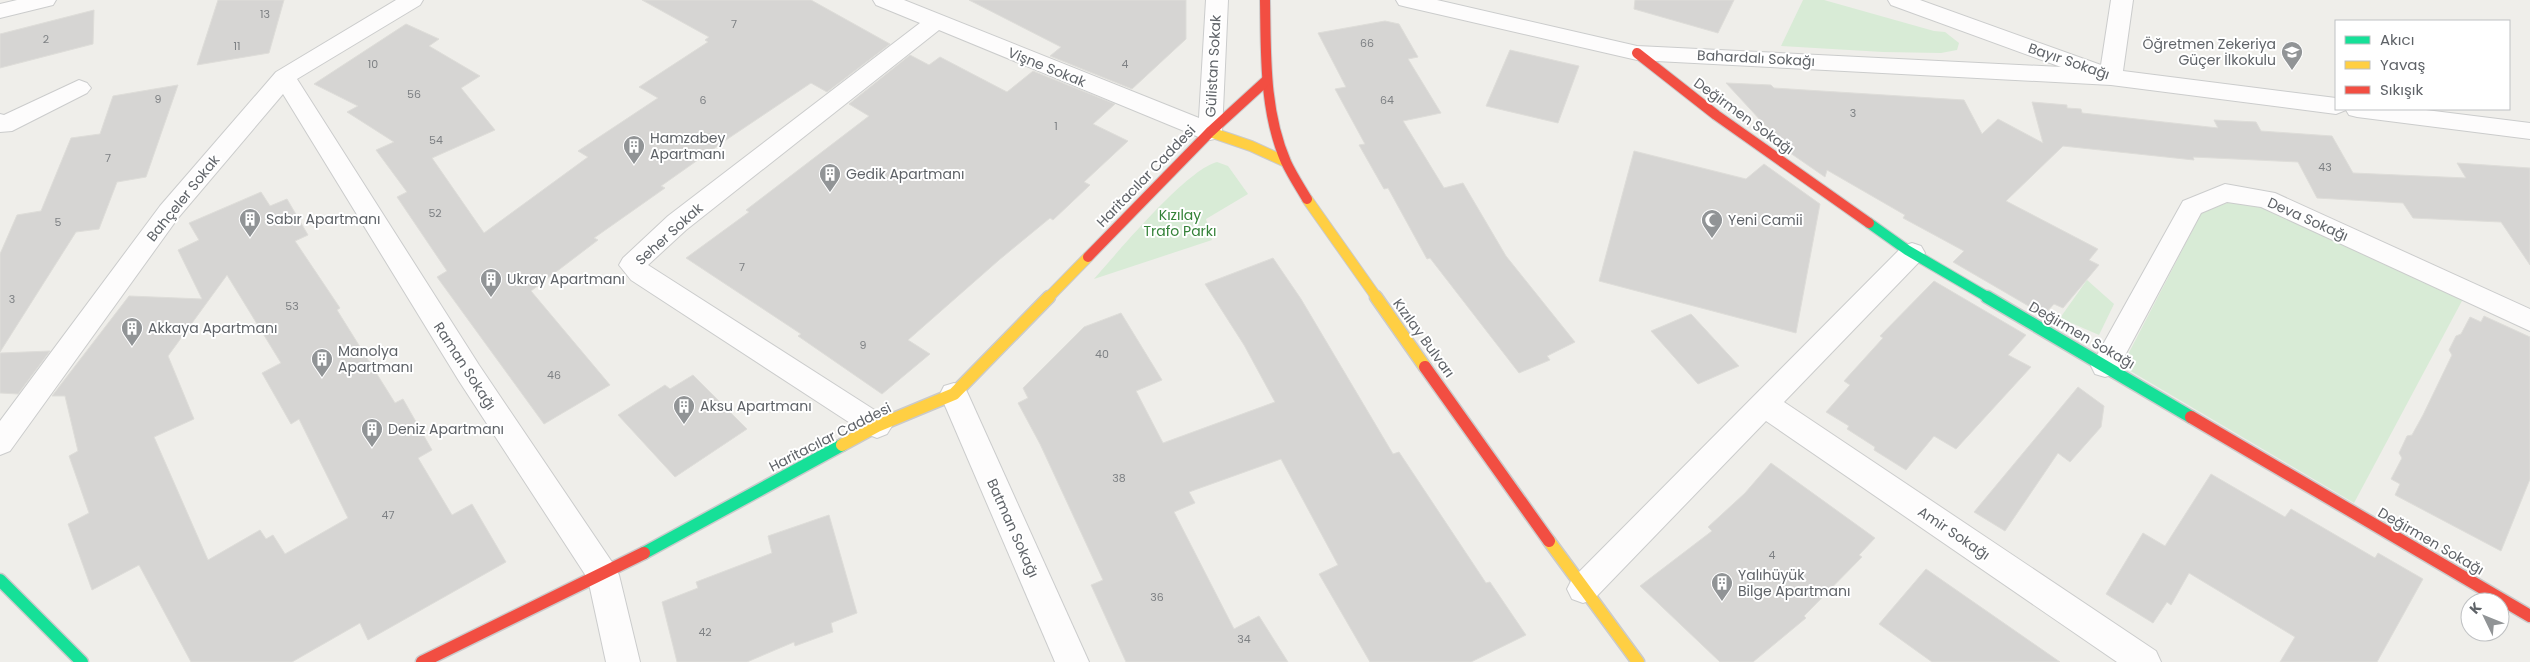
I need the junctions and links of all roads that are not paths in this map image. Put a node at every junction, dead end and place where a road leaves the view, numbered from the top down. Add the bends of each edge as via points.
1 (45, 0) edge
2 (412, 0) edge
3 (884, 0) edge
4 (1217, 0) edge
5 (1265, 0) edge
6 (1408, 0) edge
7 (1899, 0) edge
8 (2122, 0) edge
9 (0, 11) edge
10 (935, 22) junction
11 (1637, 53) junction
12 (284, 77) junction
13 (2111, 77) junction
14 (1267, 80) junction
15 (79, 88) dead end
16 (2335, 106) edge
17 (2365, 110) edge
18 (0, 122) edge
19 (1236, 125) dead end
20 (2530, 131) edge
21 (1210, 132) junction
22 (1286, 162) junction
23 (1912, 252) junction
24 (2530, 321) edge
25 (2105, 366) junction
26 (954, 394) junction
27 (1764, 404) junction
28 (877, 426) junction
29 (0, 443) edge
30 (603, 575) junction
31 (0, 580) edge
32 (1583, 589) junction
33 (2530, 616) edge
34 (82, 662) edge
35 (422, 662) edge
36 (624, 662) edge
37 (1072, 662) edge
38 (1638, 662) edge
39 (2144, 662) edge

1 - 9 street
2 - 12 street, Bahçeler Sokak
3 - 10 street, Vişne Sokak
4 - 21 street, Gülistan Sokak
5 - 14 street, Kızılay Bulvarı
6 - 11 street, Bahardalı Sokağı
7 - 13 street, Bayır Sokağı
8 - 13 street
10 - 21 street, Vişne Sokak
10 - 28 street, Seher Sokak via 677,223 632,265
11 - 13 street, Bahardalı Sokağı
11 - 23 street, Değirmen Sokağı via 1716,116
12 - 29 street, Bahçeler Sokak via 169,212
12 - 30 street, Raman Sokağı via 469,373
13 - 16 street, Bayır Sokağı
14 - 21 street, Haritacılar Caddesi
14 - 22 street, Kızılay Bulvarı via 1267,116
15 - 18 street via 3,125
17 - 20 street
19 - 21 street
21 - 22 street
21 - 26 street, Haritacılar Caddesi
22 - 32 street, Kızılay Bulvarı via 1313,207
23 - 25 street, Değirmen Sokağı
23 - 27 street
24 - 25 street, Deva Sokağı via 2266,199 2225,193 2192,207
25 - 33 street, Değirmen Sokağı
26 - 28 street, Haritacılar Caddesi
26 - 37 street, Batman Sokağı
27 - 32 street
27 - 39 street, Amir Sokağı
28 - 30 street, Haritacılar Caddesi
30 - 35 street, Haritacılar Caddesi
30 - 36 street, Raman Sokağı
31 - 34 street
32 - 38 street, Kızılay Bulvarı

